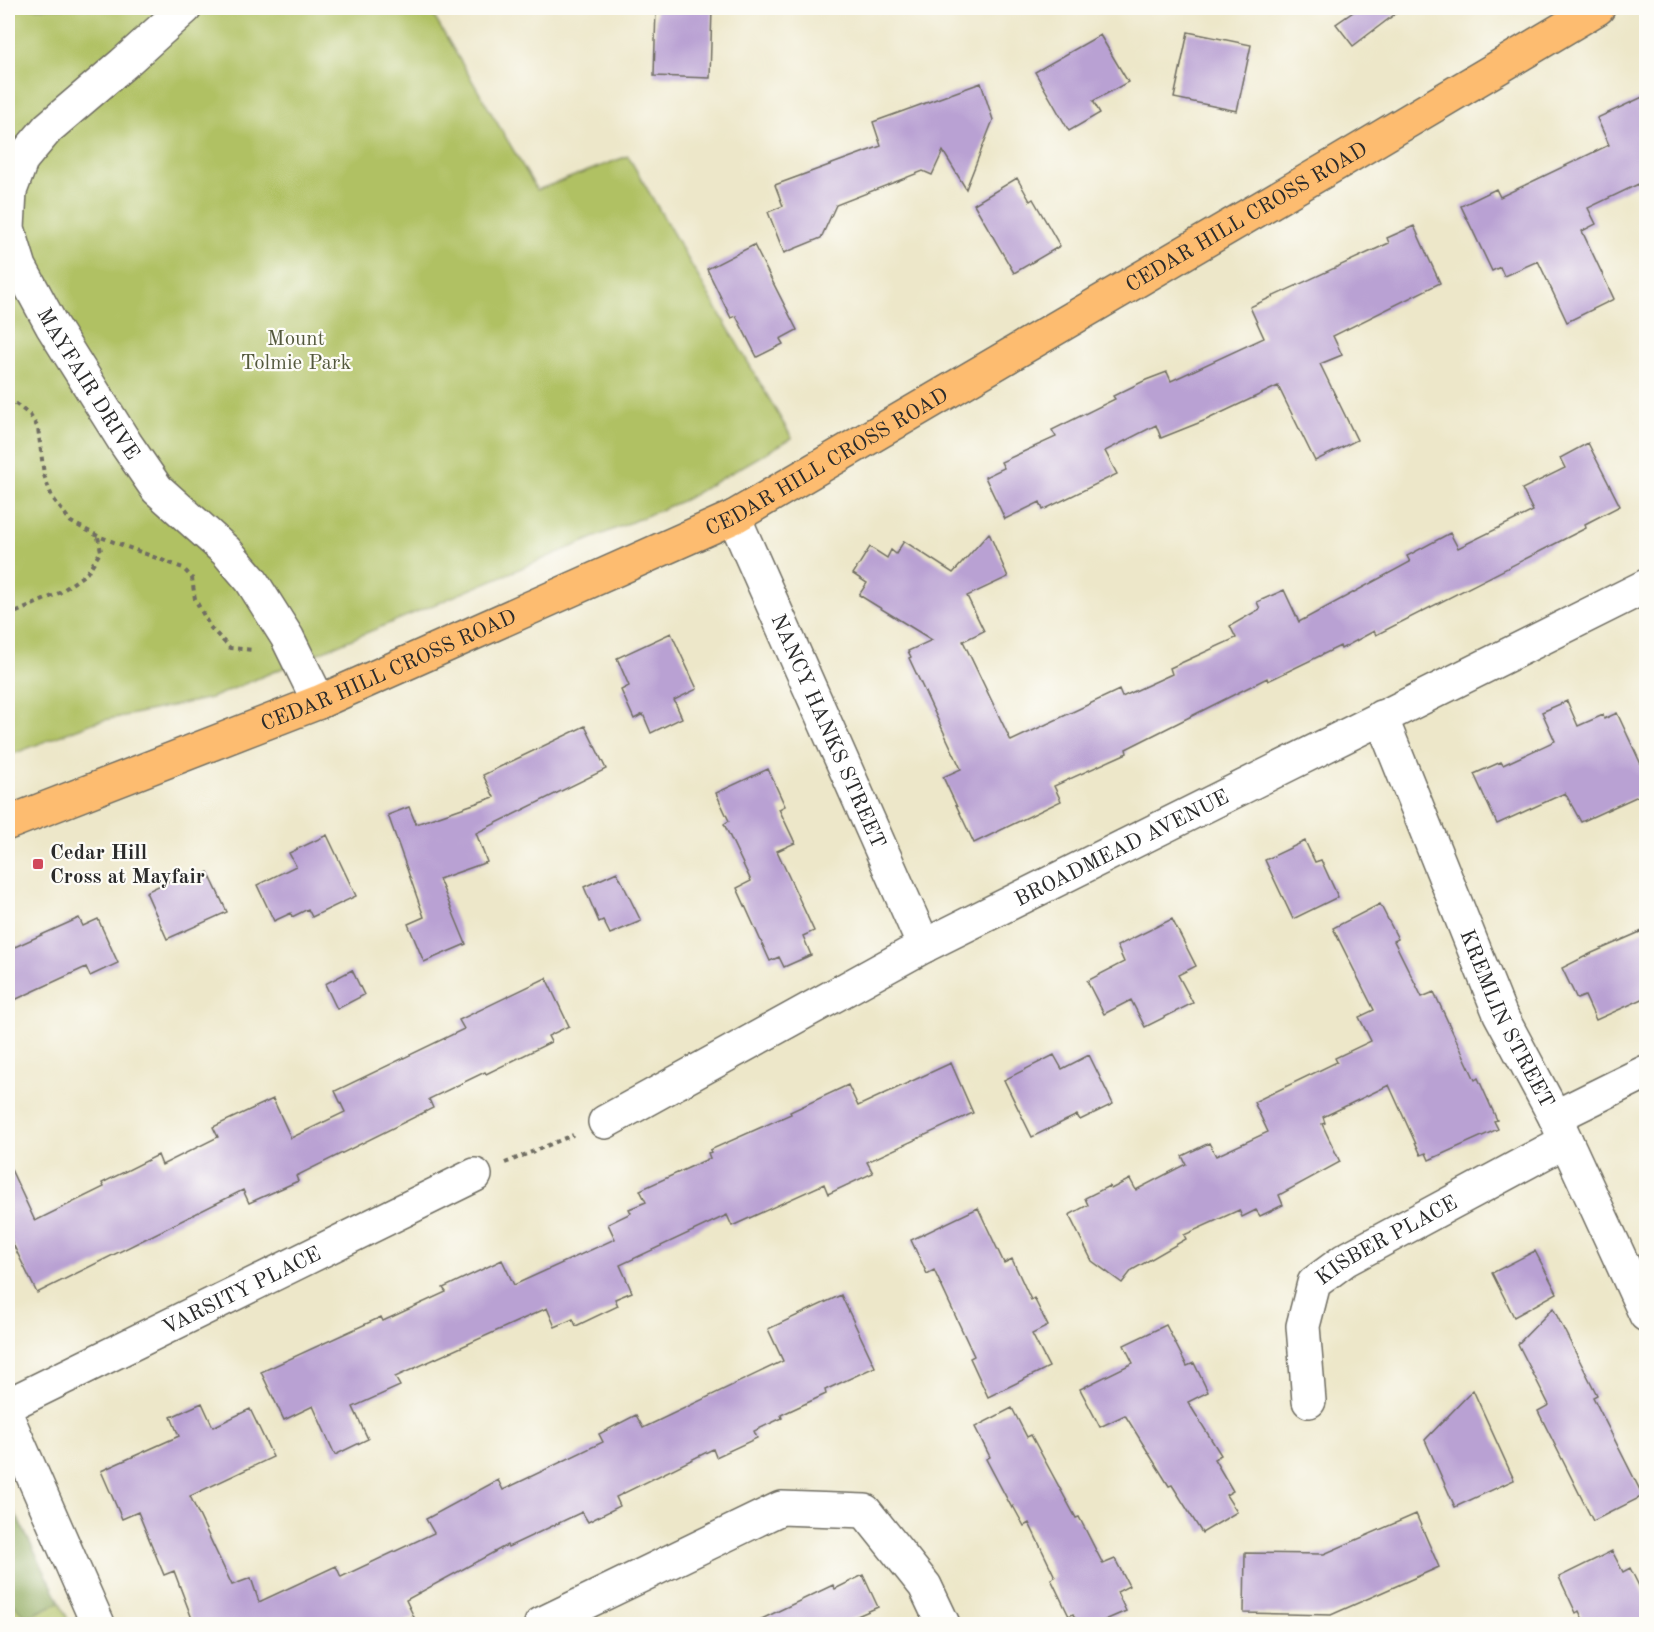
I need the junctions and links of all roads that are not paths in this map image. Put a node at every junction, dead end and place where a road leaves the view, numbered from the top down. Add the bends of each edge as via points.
1 (185, 8) edge
2 (1598, 8) edge
3 (734, 517) junction
4 (1647, 586) edge
5 (319, 702) junction
6 (1381, 717) junction
7 (8, 824) edge
8 (924, 946) junction
9 (1647, 1072) edge
10 (604, 1122) road end
11 (1560, 1129) junction
12 (475, 1175) road end
13 (1647, 1315) edge
14 (1309, 1401) dead end
15 (8, 1405) edge
16 (8, 1419) edge
17 (98, 1624) edge
18 (541, 1624) edge
19 (943, 1624) edge

1 - 5 street, MAYFAIR DRIVE via 48,128 22,159 10,191 8,228 20,267 52,326 126,444 157,489 226,551 250,580 297,655
2 - 3 main road, CEDAR HILL CROSS ROAD
3 - 5 main road, CEDAR HILL CROSS ROAD
3 - 8 street, NANCY HANKS STREET
4 - 6 street, BROADMEAD AVENUE
5 - 7 main road, CEDAR HILL CROSS ROAD
6 - 8 street, BROADMEAD AVENUE
6 - 11 street, KREMLIN STREET via 1500,1014
8 - 10 street, BROADMEAD AVENUE
9 - 11 street, KISBER PLACE
11 - 13 street, KREMLIN STREET
11 - 14 street, KISBER PLACE via 1345,1260 1314,1283 1303,1326
12 - 15 street, VARSITY PLACE
16 - 17 street
18 - 19 street via 781,1508 865,1511 925,1586

